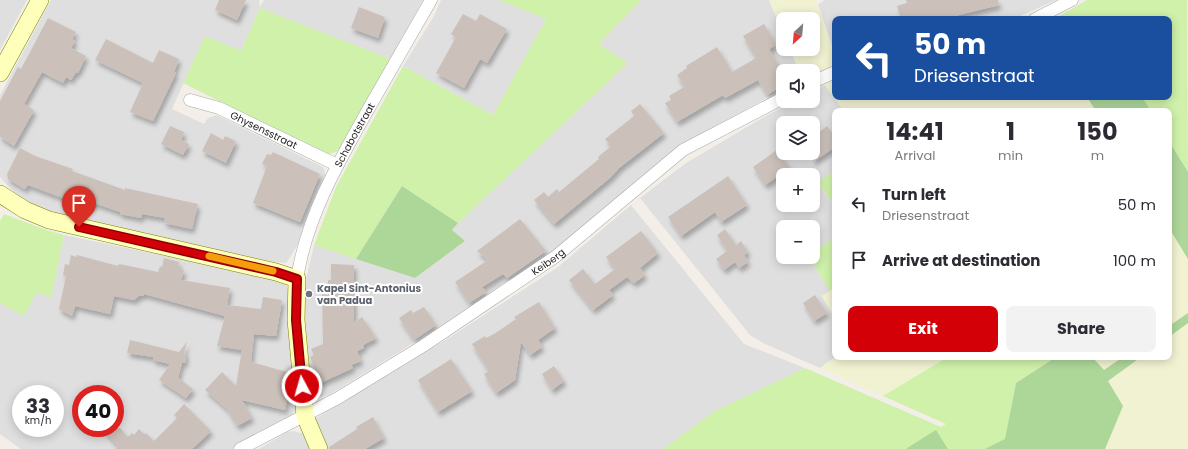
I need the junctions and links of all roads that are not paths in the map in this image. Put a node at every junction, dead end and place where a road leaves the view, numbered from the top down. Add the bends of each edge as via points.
1 (40, 0) edge
2 (431, 0) edge
3 (1072, 0) edge
4 (1040, 16) edge
5 (832, 73) edge
6 (0, 74) edge
7 (820, 79) edge
8 (190, 100) dead end
9 (776, 102) edge
10 (336, 165) junction
11 (0, 194) edge
12 (297, 279) junction
13 (305, 416) junction
14 (240, 449) edge
15 (320, 449) edge

1 - 6 street
2 - 10 street, Schabotstraat
3 - 4 street
5 - 7 street
8 - 10 street, Ghysensstraat via 219,108
9 - 13 street, Keiberg via 683,150 555,257 423,346
10 - 12 street, Schabotstraat via 316,214 299,264
11 - 12 street via 25,210 49,220
12 - 13 street via 296,320
13 - 14 street, Keiberg
13 - 15 street

